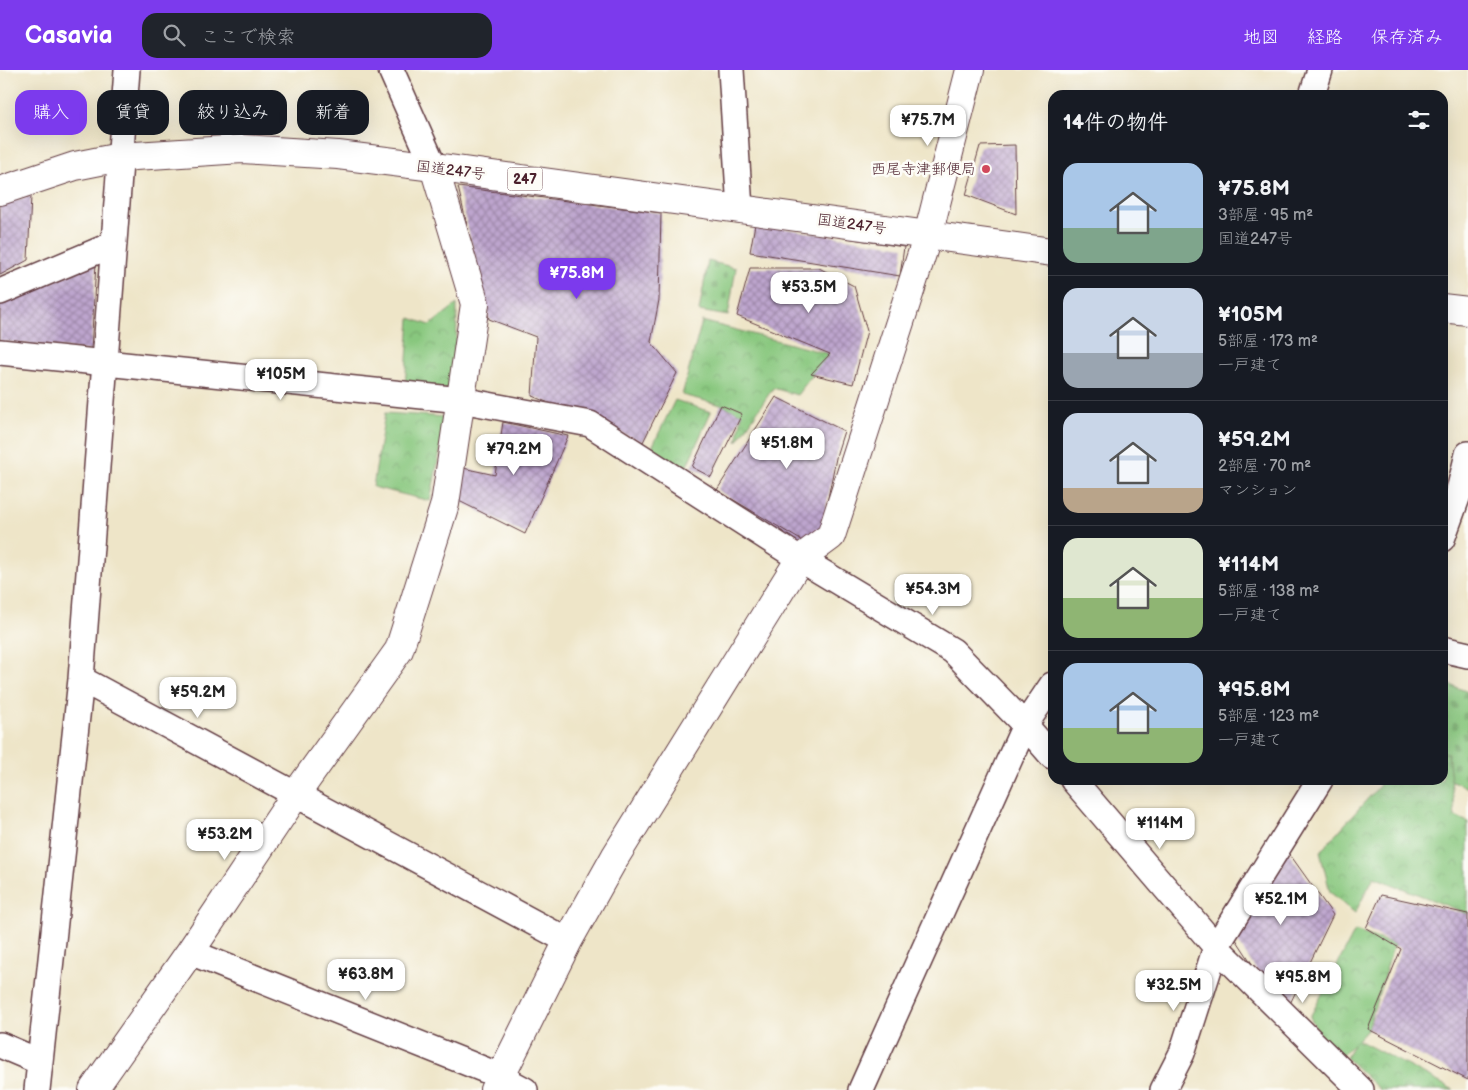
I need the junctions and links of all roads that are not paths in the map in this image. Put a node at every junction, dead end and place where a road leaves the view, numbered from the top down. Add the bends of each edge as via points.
1 (127, 70) edge
2 (391, 70) edge
3 (731, 70) edge
4 (970, 70) edge
5 (1320, 70) edge
6 (1314, 90) edge
7 (120, 157) junction
8 (434, 167) junction
9 (0, 190) edge
10 (740, 209) junction
11 (928, 235) junction
12 (114, 244) junction
13 (1048, 251) edge
14 (0, 292) edge
15 (1448, 309) edge
16 (1468, 312) edge
17 (0, 352) edge
18 (105, 362) junction
19 (461, 400) junction
20 (1468, 454) edge
21 (1448, 522) edge
22 (800, 559) junction
23 (1448, 650) edge
24 (1468, 655) edge
25 (80, 679) junction
26 (1048, 691) edge
27 (1025, 725) junction
28 (1048, 751) edge
29 (1077, 785) edge
30 (1317, 785) edge
31 (296, 794) junction
32 (568, 941) junction
33 (1216, 947) junction
34 (190, 952) junction
35 (0, 1045) edge
36 (40, 1062) junction
37 (498, 1084) edge
38 (37, 1090) edge
39 (93, 1090) edge
40 (525, 1090) edge
41 (861, 1090) edge
42 (1163, 1090) edge
43 (1361, 1090) edge

1 - 7 street
2 - 8 street
3 - 10 street
4 - 11 main road
5 - 6 street
7 - 8 main road, 国道247号 / 247 via 242,149 338,155
7 - 9 main road, 国道247号 / 247 via 75,166
7 - 12 street
8 - 10 main road, 国道247号 / 247
8 - 19 main road via 475,304
10 - 11 main road, 国道247号 / 247
11 - 13 main road, 国道247号 / 247
11 - 22 main road via 831,536
12 - 14 street
12 - 18 street
15 - 16 main road
17 - 18 street
18 - 19 street
18 - 25 street
19 - 22 street via 590,424
19 - 31 main road via 445,504 399,650
20 - 21 street
22 - 27 street via 953,651
22 - 32 main road via 615,857
23 - 24 street
25 - 31 street
25 - 36 street
26 - 27 street
27 - 28 street
27 - 41 street
29 - 33 street
30 - 33 street
31 - 32 street
31 - 34 main road
32 - 37 main road
33 - 42 street via 1182,1053
33 - 43 street
34 - 37 street
34 - 39 main road
35 - 36 street
36 - 38 street
37 - 40 street

